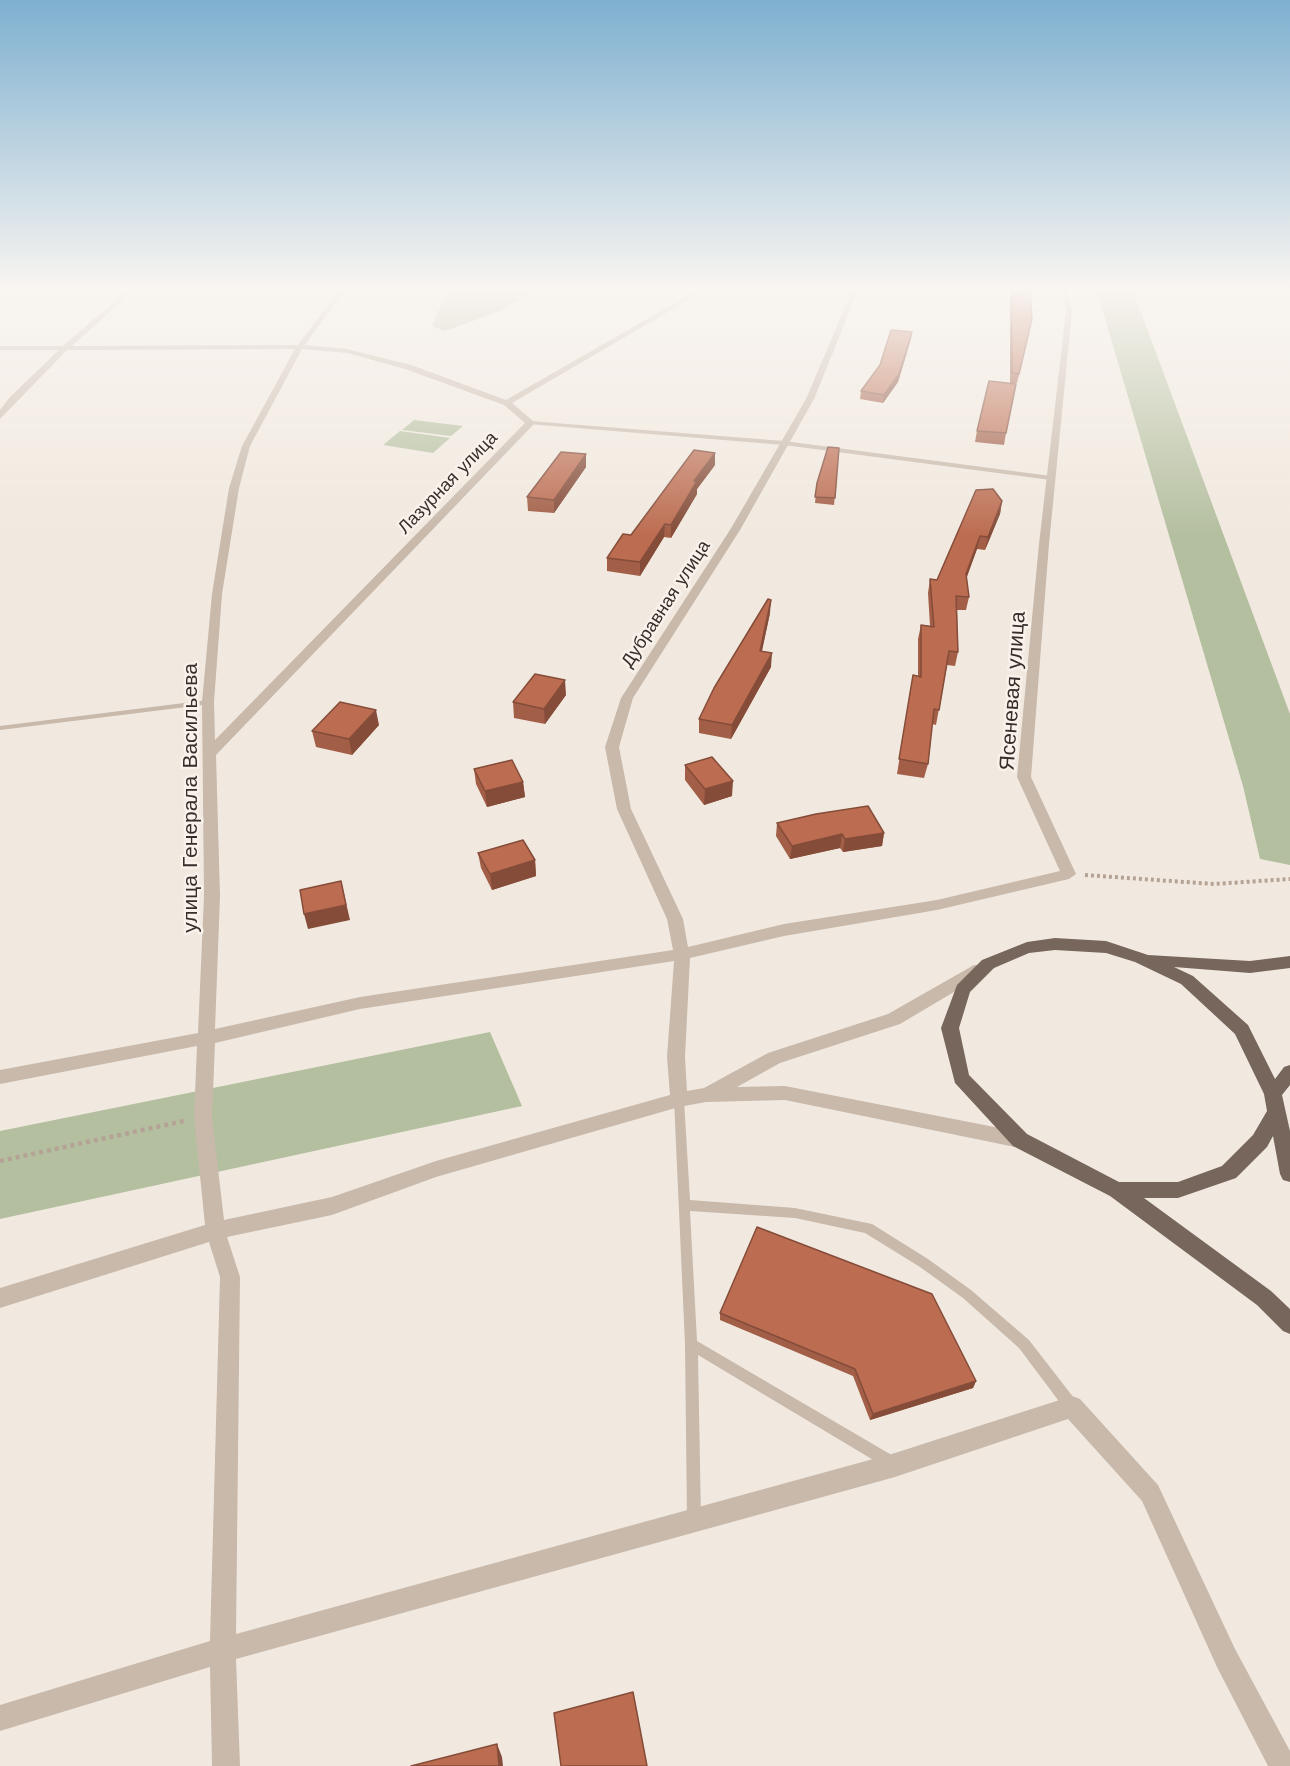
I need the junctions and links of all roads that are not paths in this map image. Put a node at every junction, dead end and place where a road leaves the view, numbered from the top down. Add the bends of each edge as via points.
1 (42, 370) edge
2 (287, 370) edge
3 (417, 370) edge
4 (563, 370) edge
5 (822, 370) edge
6 (1063, 370) edge
7 (507, 403) junction
8 (0, 416) edge
9 (530, 423) junction
10 (784, 443) junction
11 (1051, 478) junction
12 (208, 702) junction
13 (0, 728) edge
14 (210, 753) junction
15 (682, 954) junction
16 (1141, 958) junction
17 (1290, 962) edge
18 (988, 964) junction
19 (206, 1038) junction
20 (1290, 1072) edge
21 (0, 1077) edge
22 (706, 1095) junction
23 (679, 1100) junction
24 (1275, 1103) junction
25 (1020, 1140) junction
26 (1290, 1174) edge
27 (1117, 1190) junction
28 (684, 1205) junction
29 (215, 1232) junction
30 (0, 1298) edge
31 (1290, 1324) edge
32 (691, 1344) junction
33 (1072, 1407) junction
34 (895, 1464) junction
35 (694, 1522) junction
36 (223, 1650) junction
37 (0, 1718) edge
38 (226, 1766) edge
39 (1283, 1766) edge

1 - 8 street
2 - 12 street, улица Генерала Васильева via 246,446 234,488 217,594
3 - 7 street
4 - 7 street
5 - 10 street, Дубравная улица
6 - 11 street, Ясеневая улица
7 - 9 street
9 - 10 lane
9 - 14 street, Лазурная улица
10 - 11 lane
10 - 15 street, Дубравная улица via 735,530 627,698 612,747 624,809 675,919
11 - 15 street, Ясеневая улица via 1024,777 1070,874 937,905 784,930
12 - 13 lane
12 - 14 street, улица Генерала Васильева
14 - 19 street, улица Генерала Васильева via 212,896
15 - 19 street via 360,1004
15 - 23 street, Дубравная улица via 676,1058
16 - 17 main road via 1250,968
16 - 18 main road via 1106,947 1055,944 1027,948
16 - 24 main road via 1187,980 1242,1030
18 - 22 street via 894,1019 774,1058
18 - 25 main road via 963,990 950,1028 961,1078
19 - 21 street
19 - 29 street, улица Генерала Васильева via 203,1117
20 - 24 main road
22 - 23 street
22 - 25 street via 785,1093
23 - 28 lane
23 - 29 street via 436,1169 332,1206
24 - 26 main road
24 - 27 main road via 1260,1141 1229,1173 1178,1190
25 - 27 main road
27 - 31 main road via 1264,1298
28 - 32 lane
28 - 33 lane via 795,1213 868,1228 967,1294 1024,1344
29 - 30 street
29 - 36 street, улица Генерала Васильева via 230,1277
32 - 34 lane
32 - 35 lane
33 - 34 street
33 - 39 street via 1150,1493 1226,1658
34 - 35 street
35 - 36 street
36 - 37 street
36 - 38 street, улица Генерала Васильева

